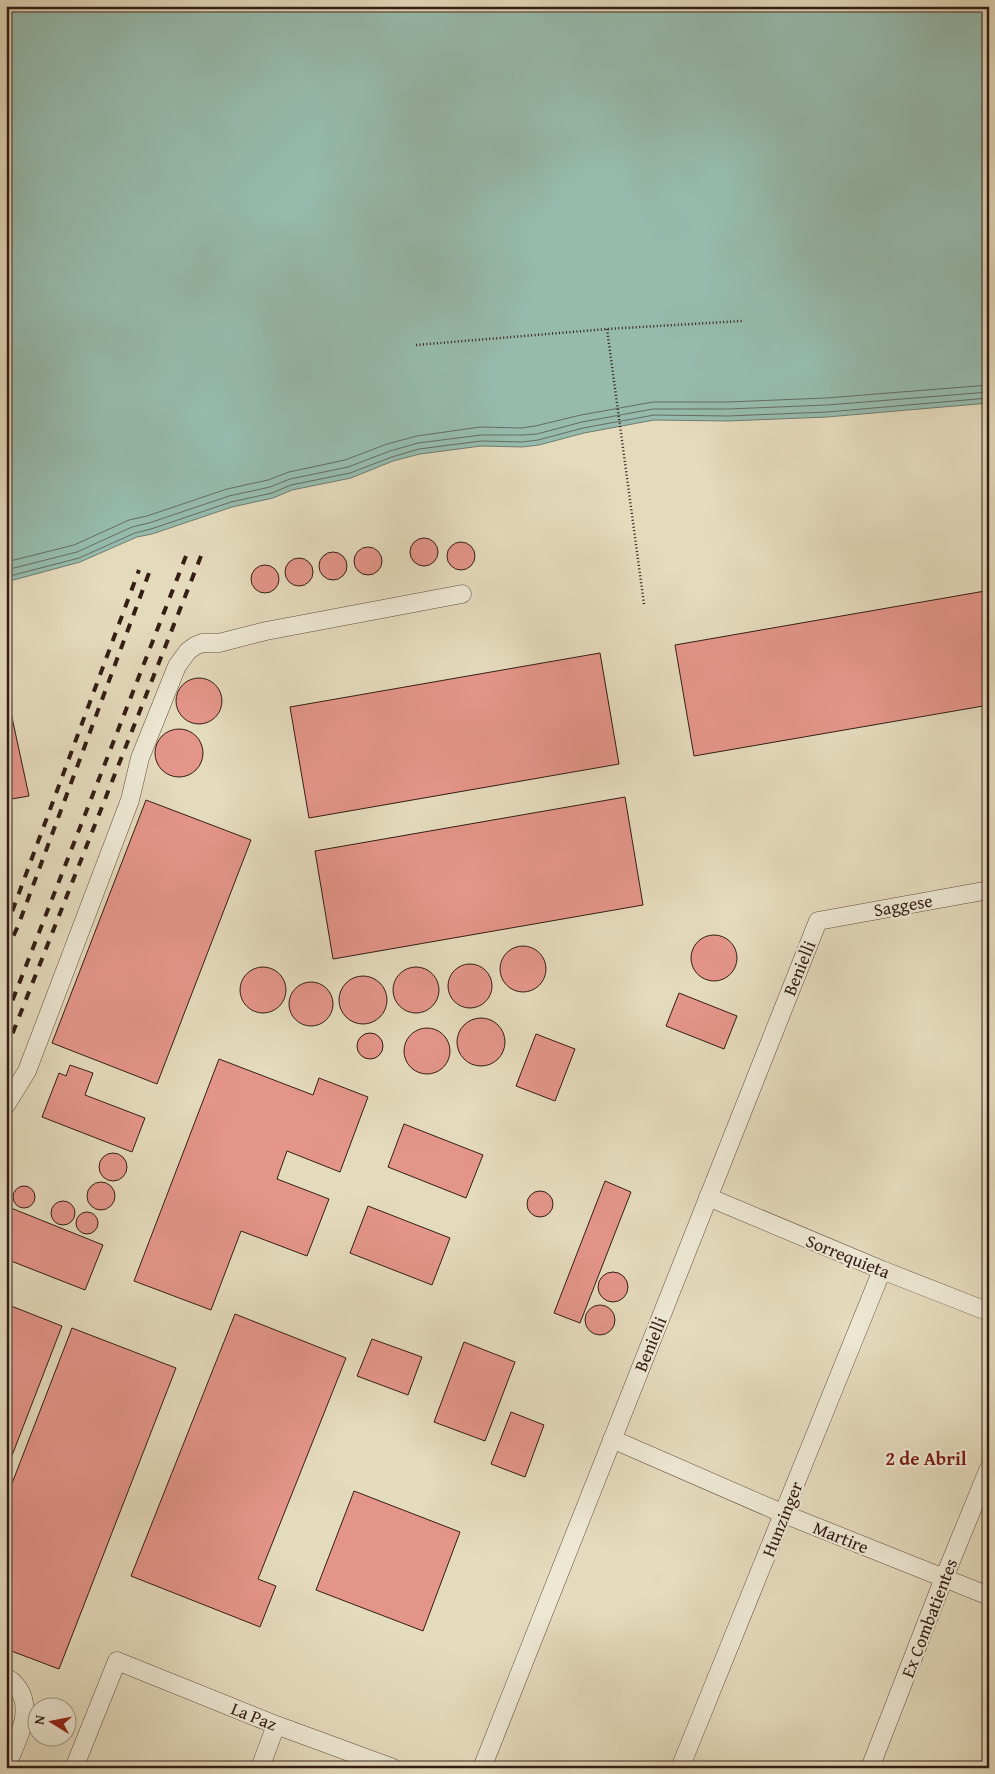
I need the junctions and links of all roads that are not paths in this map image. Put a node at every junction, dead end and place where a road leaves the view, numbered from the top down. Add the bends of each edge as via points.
1 (462, 594) dead end
2 (989, 890) edge
3 (818, 920) joint
4 (6, 1105) edge
5 (708, 1197) junction
6 (882, 1270) junction
7 (989, 1312) edge
8 (612, 1439) junction
9 (989, 1468) edge
10 (784, 1514) junction
11 (944, 1578) junction
12 (989, 1596) edge
13 (6, 1678) edge
14 (276, 1725) junction
15 (6, 1768) edge
16 (74, 1768) edge
17 (260, 1768) edge
18 (393, 1768) edge
19 (482, 1768) edge
20 (680, 1768) edge
21 (870, 1768) edge

1 - 4 street via 202,643 188,651 177,666 140,758 130,800 27,1071
2 - 3 street, Saggese
3 - 5 street, Benielli
5 - 6 street, Sorrequieta
5 - 8 street, Benielli
6 - 7 street, Sorrequieta
6 - 10 street, Hunzinger
8 - 10 street, Martire
8 - 19 street, Benielli
9 - 11 street, Ex Combatientes
10 - 11 street, Martire
10 - 20 street, Hunzinger
11 - 12 street, Martire
11 - 21 street, Ex Combatientes
13 - 15 street via 12,1680 23,1694 26,1711
14 - 16 street, La Paz via 117,1661
14 - 17 street
14 - 18 street, La Paz

